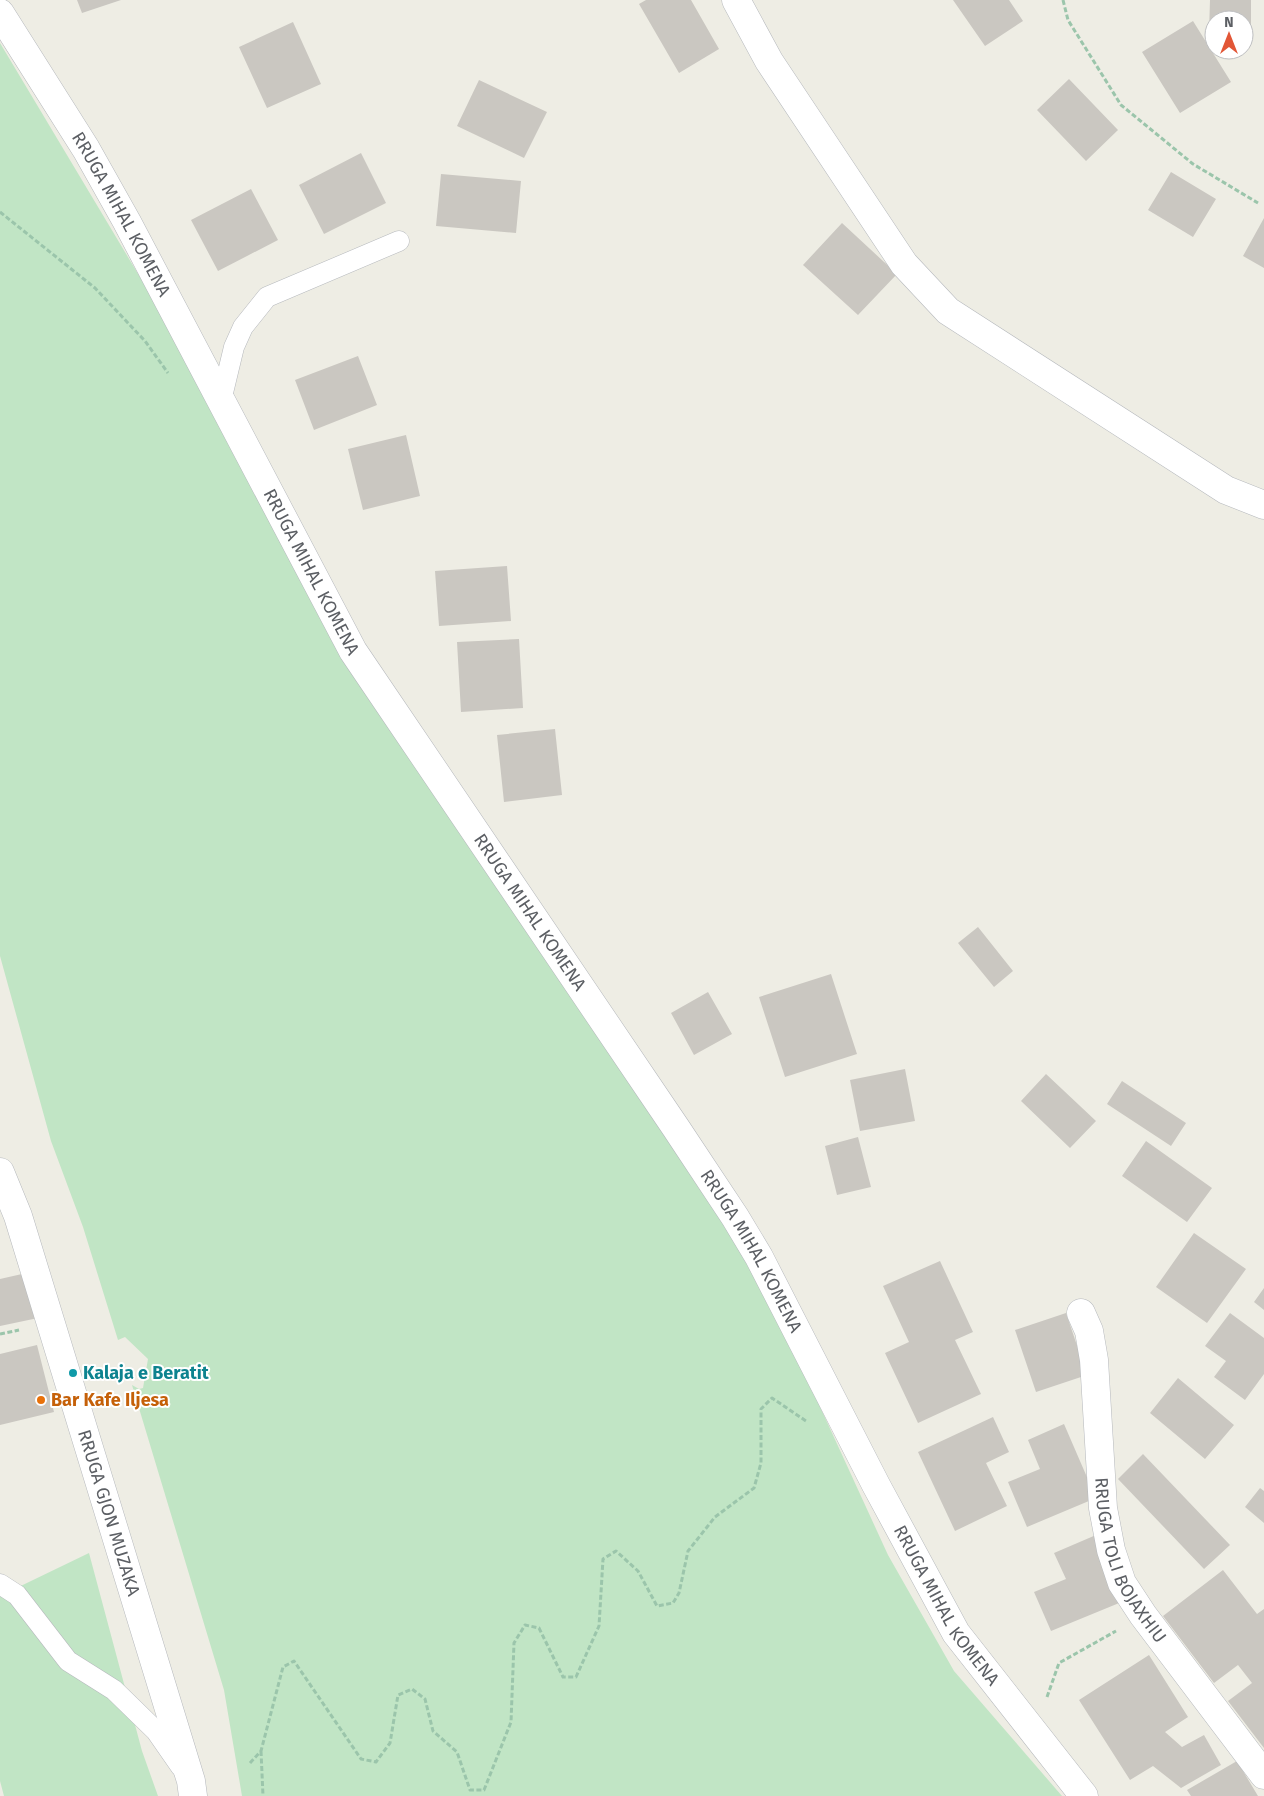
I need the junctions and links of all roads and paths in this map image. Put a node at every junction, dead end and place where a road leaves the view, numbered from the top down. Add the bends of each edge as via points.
1 (736, 0) edge
2 (1063, 0) edge
3 (0, 14) edge
4 (1258, 203) dead end
5 (0, 212) edge
6 (400, 241) dead end
7 (173, 380) dead end
8 (221, 401) junction
9 (1264, 504) edge
10 (0, 1172) edge
11 (1081, 1313) dead end
12 (810, 1428) dead end
13 (0, 1584) edge
14 (1143, 1615) junction
15 (1059, 1663) dead end
16 (261, 1751) junction
17 (250, 1763) dead end
18 (1264, 1775) edge
19 (192, 1788) edge
20 (263, 1796) edge
21 (1084, 1796) edge

1 - 9 street via 769,61 904,264 948,311 1226,490
2 - 4 path via 1068,20 1121,105 1193,164
3 - 8 street, RRUGA MIHAL KOMENA via 86,149
5 - 7 path via 95,288 145,341
6 - 8 lane via 266,297 234,348
8 - 21 street, RRUGA MIHAL KOMENA via 353,651 676,1128 759,1257 956,1633
10 - 19 street, RRUGA GJON MUZAKA via 18,1216
11 - 14 street, RRUGA TOLI BOJAXHIU via 1089,1331 1094,1360 1103,1508 1111,1550 1122,1583
12 - 16 path via 805,1420 772,1398 761,1409 761,1463 754,1488 715,1517 688,1552 679,1593 673,1604 657,1606 638,1572 616,1552 603,1560 598,1626 576,1677 563,1677 539,1628 525,1625 514,1643 511,1722 484,1790 470,1790 457,1752 433,1731 425,1699 412,1688 398,1695 390,1743 376,1762 361,1759 294,1661 284,1667
13 - 19 lane via 17,1596 68,1661 114,1690 156,1731
14 - 15 path
14 - 18 street, RRUGA TOLI BOJAXHIU
16 - 17 path
16 - 20 path

